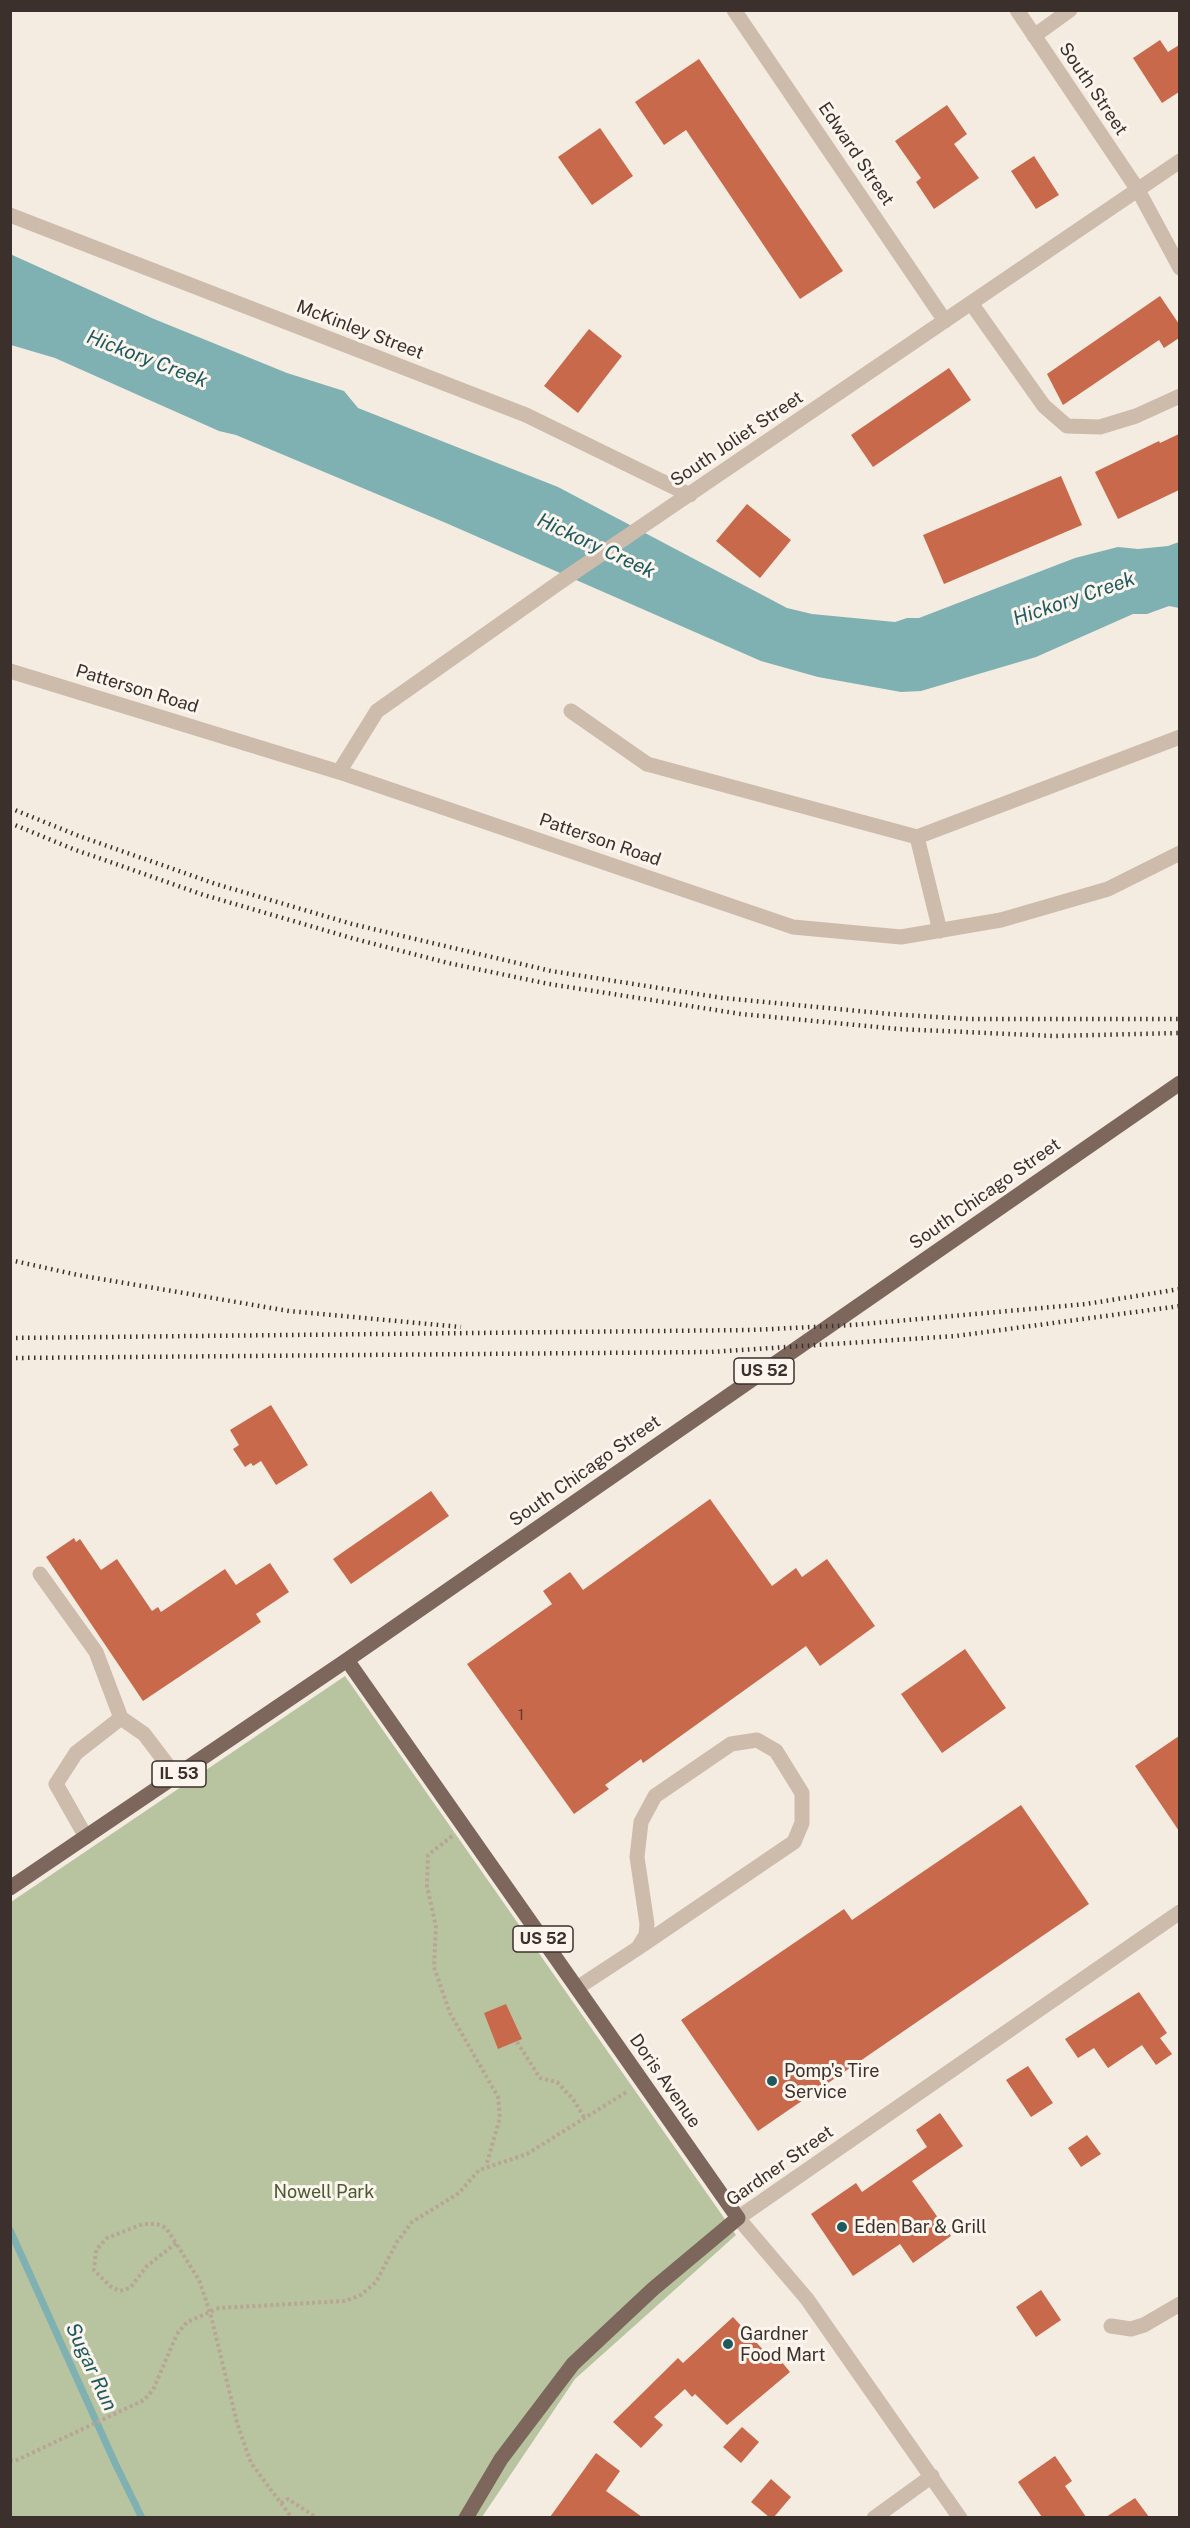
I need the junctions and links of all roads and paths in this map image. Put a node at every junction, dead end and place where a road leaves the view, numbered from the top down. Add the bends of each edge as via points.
1 (734, 10) edge
2 (1017, 10) edge
3 (1070, 10) edge
4 (1034, 36) junction
5 (1179, 161) edge
6 (1138, 190) junction
7 (10, 215) edge
8 (1179, 268) edge
9 (971, 303) junction
10 (945, 321) junction
11 (1179, 396) edge
12 (690, 495) junction
13 (10, 671) edge
14 (571, 711) dead end
15 (1179, 737) edge
16 (339, 772) junction
17 (917, 837) junction
18 (1179, 853) edge
19 (940, 931) junction
20 (1179, 1083) edge
21 (40, 1574) dead end
22 (347, 1660) junction
23 (121, 1718) junction
24 (176, 1776) junction
25 (464, 1826) junction
26 (86, 1837) junction
27 (10, 1888) edge
28 (1179, 1912) edge
29 (638, 1948) junction
30 (577, 1988) junction
31 (517, 2042) dead end
32 (644, 2084) junction
33 (584, 2117) junction
34 (486, 2166) junction
35 (738, 2218) junction
36 (176, 2243) junction
37 (1179, 2304) edge
38 (210, 2312) junction
39 (1111, 2326) dead end
40 (10, 2460) edge
41 (932, 2475) junction
42 (281, 2503) junction
43 (292, 2517) edge
44 (317, 2517) edge
45 (466, 2517) edge
46 (874, 2517) edge
47 (960, 2517) edge

1 - 10 street, Edward Street
2 - 4 street, South Street
3 - 4 street
4 - 6 street, South Street
5 - 6 street, South Joliet Street
6 - 8 street, South Street
6 - 9 street, South Joliet Street
7 - 12 street, McKinley Street via 526,416
9 - 10 street, South Joliet Street
9 - 11 street via 1044,406 1067,426 1100,427
10 - 12 street, South Joliet Street
12 - 16 street, South Joliet Street via 377,711
13 - 16 street, Patterson Road
14 - 17 street via 647,764
15 - 17 street
16 - 19 street, Patterson Road via 793,927 901,937
17 - 19 street
18 - 19 street, Patterson Road via 1108,889 1001,920
20 - 22 main road, South Chicago Street / US 52
21 - 23 street via 96,1652
22 - 24 main road, South Chicago Street / IL 53
22 - 25 main road, Doris Avenue / US 52
23 - 24 street via 144,1734
23 - 26 street via 76,1754 56,1784
24 - 26 main road, South Chicago Street / IL 53
25 - 30 main road, Doris Avenue / US 52
25 - 34 path via 428,1855 428,1886 436,1927 434,1967 450,2013 498,2097 500,2118
26 - 27 main road, South Chicago Street / IL 53
28 - 35 street, Gardner Street
29 - 29 street via 794,1842 802,1823 802,1793 776,1751 757,1740 731,1744 655,1796 641,1822 638,1857 647,1924
29 - 30 street
30 - 32 main road, Doris Avenue / US 52
31 - 33 path via 540,2078 557,2082
32 - 33 path
32 - 35 main road, Doris Avenue / US 52
33 - 34 path via 527,2154
34 - 38 path via 459,2193 412,2222 376,2282 361,2295 345,2301 219,2308
35 - 41 street, Doris Avenue via 807,2299
35 - 45 main road, Gardner Street via 652,2289 573,2364 501,2459
36 - 36 path via 147,2266 130,2288 120,2291 94,2270 96,2250 107,2238 127,2229 157,2224 166,2228
36 - 38 path via 199,2280
37 - 39 street via 1144,2325 1131,2329
38 - 40 path via 187,2322 177,2334 153,2390 144,2400
38 - 42 path via 237,2423 251,2463
41 - 46 street
41 - 47 street, Doris Avenue
42 - 43 path
42 - 44 path via 288,2499

